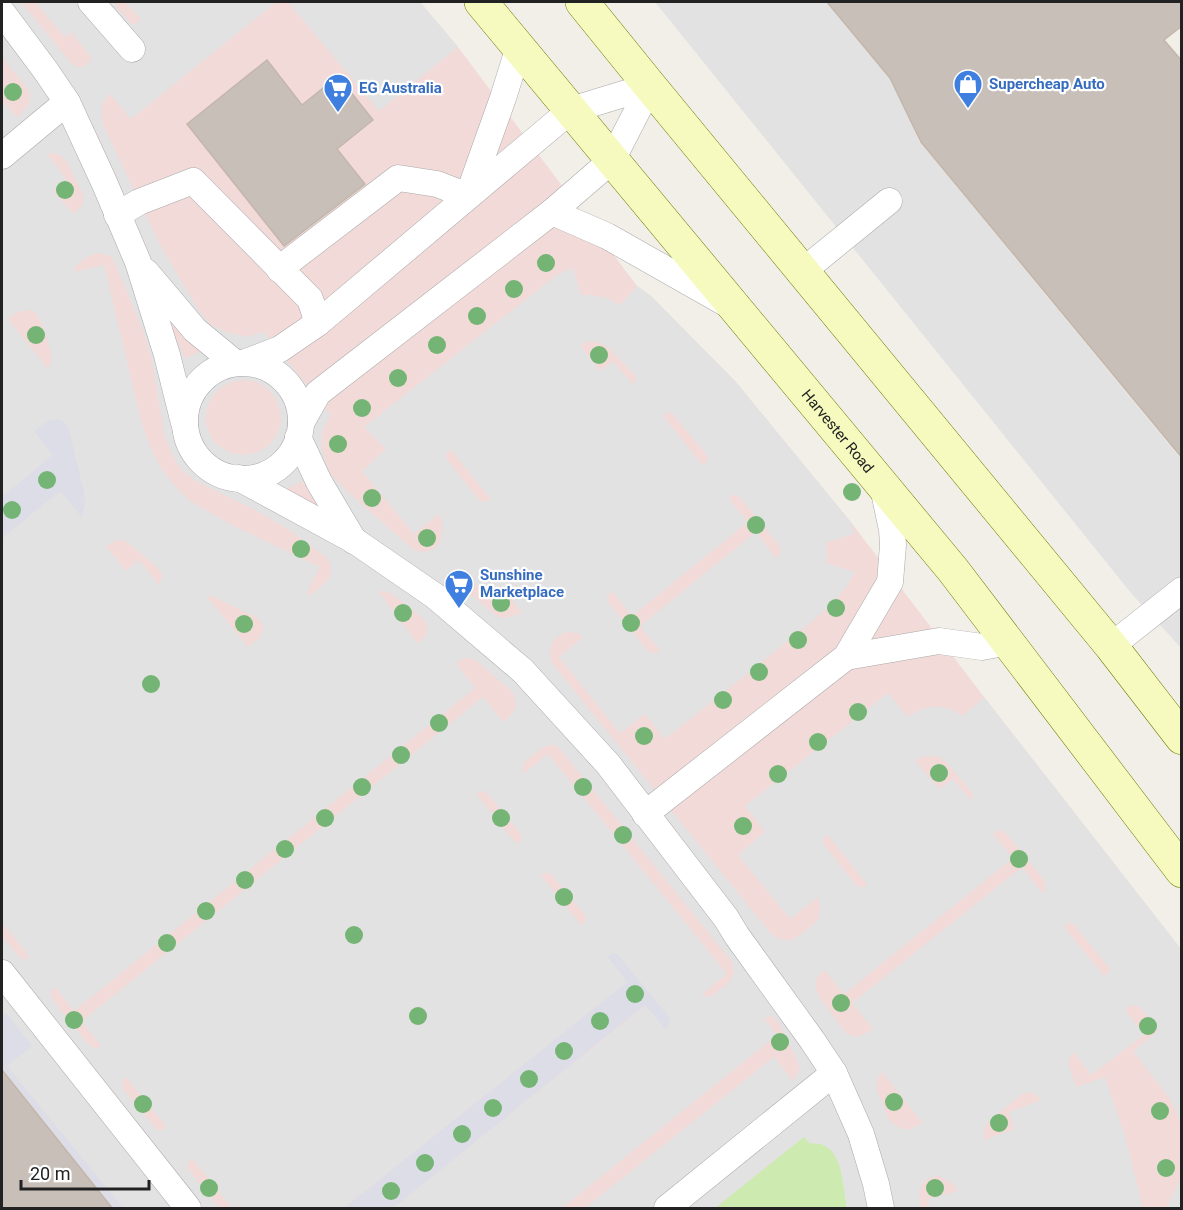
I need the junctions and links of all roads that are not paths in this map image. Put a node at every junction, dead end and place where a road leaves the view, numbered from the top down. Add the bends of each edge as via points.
1 (91, 2) edge
2 (481, 2) edge
3 (582, 2) edge
4 (2, 12) edge
5 (519, 47) junction
6 (132, 49) dead end
7 (650, 86) junction
8 (67, 102) junction
9 (571, 110) junction
10 (2, 156) edge
11 (612, 160) junction
12 (468, 196) junction
13 (889, 201) dead end
14 (552, 212) junction
15 (117, 215) junction
16 (138, 262) junction
17 (279, 268) junction
18 (803, 271) junction
19 (738, 310) junction
20 (318, 322) junction
21 (241, 363) junction
22 (184, 423) junction
23 (299, 430) junction
24 (239, 478) junction
25 (882, 484) junction
26 (354, 541) junction
27 (1182, 590) edge
28 (1009, 642) junction
29 (1112, 646) junction
30 (846, 657) junction
31 (1182, 738) edge
32 (645, 814) junction
33 (1182, 871) edge
34 (2, 973) edge
35 (834, 1073) junction
36 (188, 1209) edge
37 (667, 1209) edge
38 (881, 1209) edge

1 - 6 lane
2 - 5 street, Harvester Road
3 - 7 street
4 - 8 lane
5 - 9 street, Harvester Road
5 - 12 lane
7 - 9 lane
7 - 11 lane
7 - 18 street
8 - 10 lane
8 - 15 lane
9 - 11 street, Harvester Road
9 - 12 lane
11 - 14 lane
11 - 19 street, Harvester Road
12 - 17 lane via 437,184 398,178
12 - 20 lane
13 - 18 lane
14 - 19 lane via 607,236
14 - 23 lane via 318,393
15 - 16 lane
15 - 17 lane via 193,181
16 - 21 lane via 195,330
16 - 22 lane
17 - 20 lane via 310,299
18 - 29 street
19 - 25 street, Harvester Road
20 - 21 lane via 280,349
21 - 22 lane via 219,368 204,377 193,391
21 - 23 lane via 264,366 291,388 299,405
22 - 24 lane via 195,455 222,475
23 - 24 lane via 290,454 276,468 258,476
23 - 26 lane via 319,482
24 - 26 lane
25 - 28 street, Harvester Road
25 - 30 lane via 892,530 890,582
26 - 32 lane via 435,596 523,671 608,764
27 - 29 lane
28 - 30 lane via 982,647 939,641
28 - 33 street, Harvester Road
29 - 31 street
30 - 32 lane
32 - 35 lane via 726,918
34 - 36 lane
35 - 37 lane
35 - 38 lane via 861,1134

